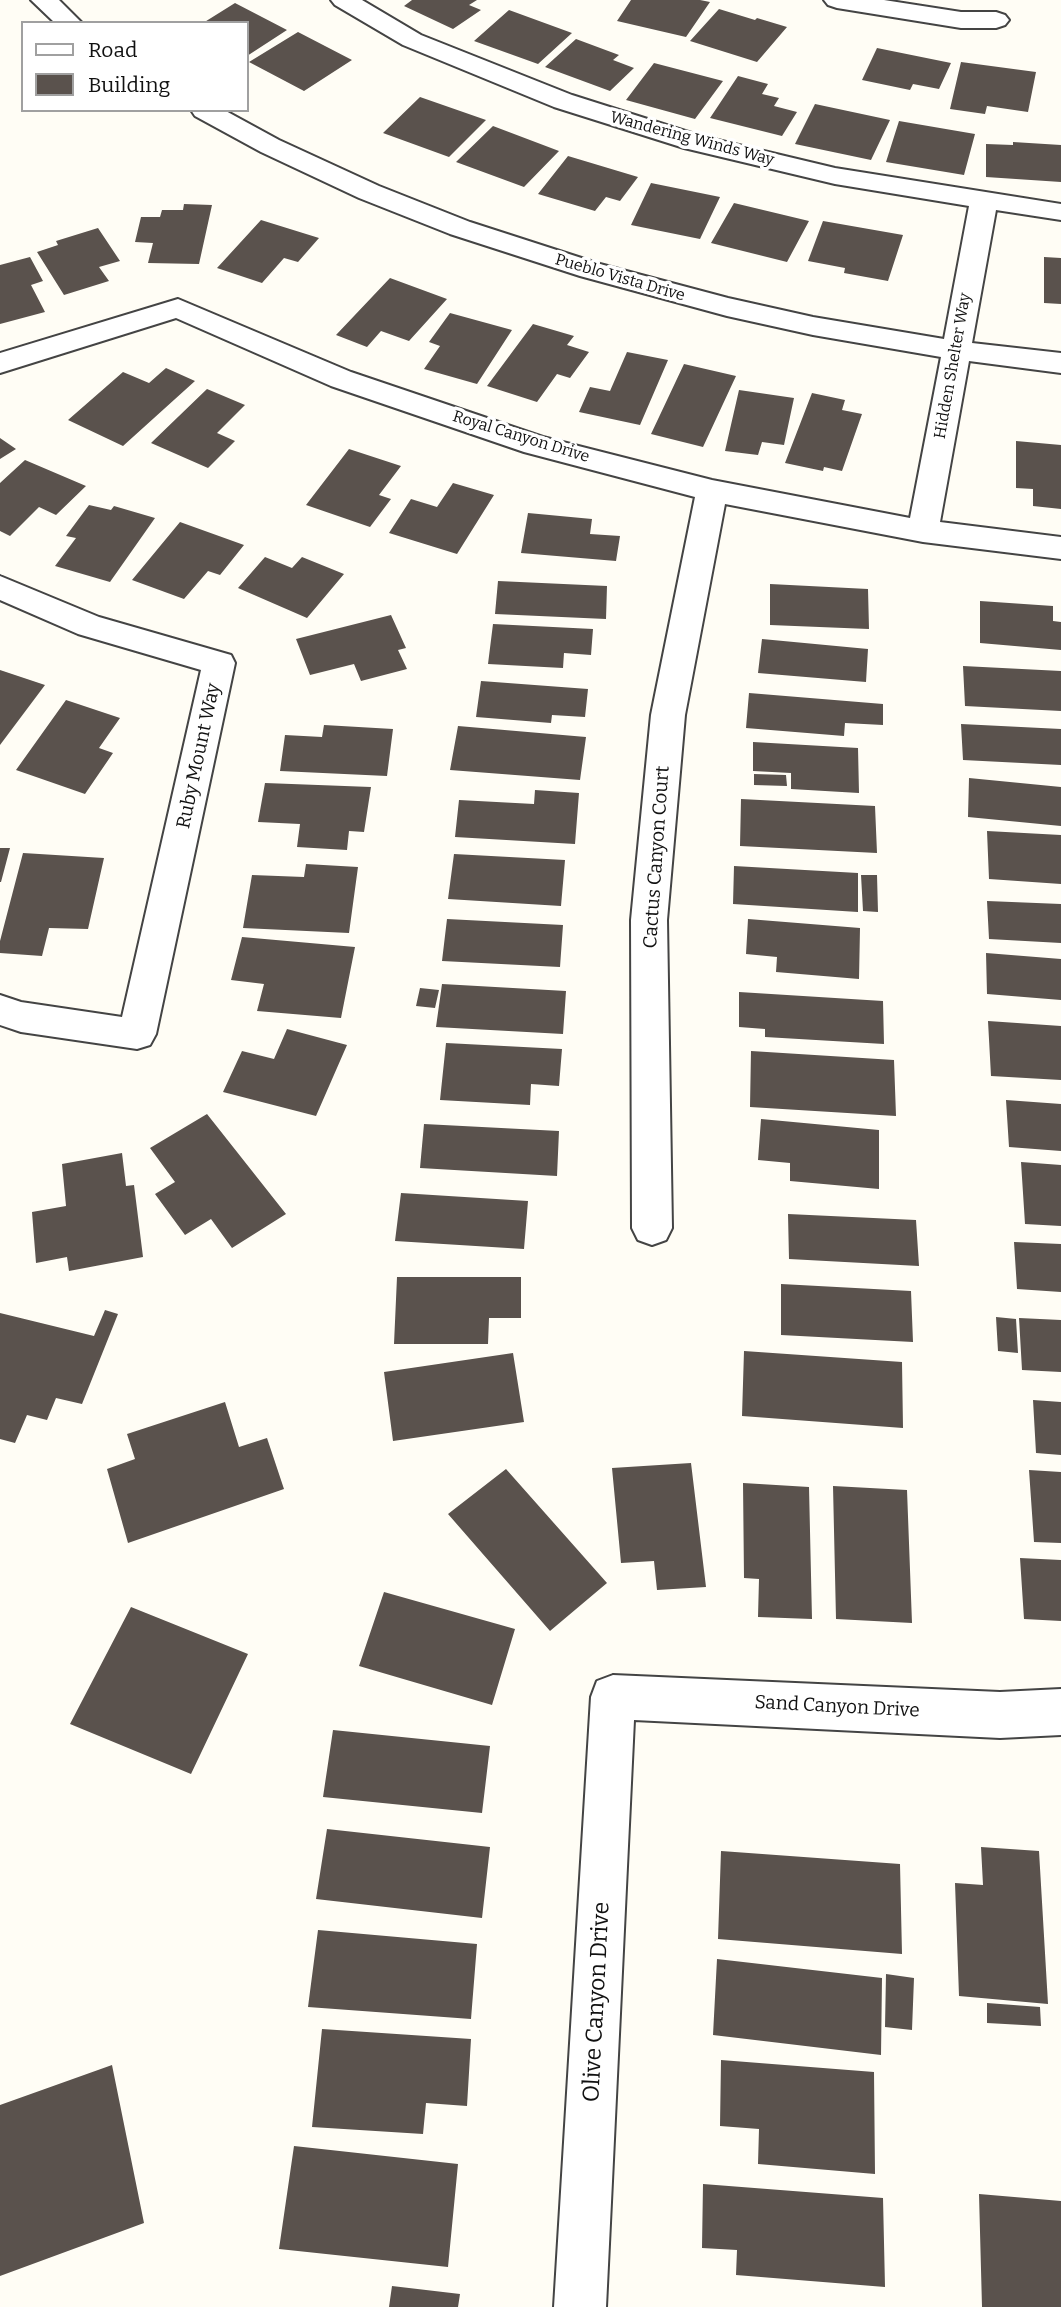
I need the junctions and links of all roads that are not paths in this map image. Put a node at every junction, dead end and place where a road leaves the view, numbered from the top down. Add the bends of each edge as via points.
1 (44, 0) edge
2 (344, 0) edge
3 (836, 0) edge
4 (996, 20) dead end
5 (69, 21) edge
6 (208, 112) edge
7 (984, 201) junction
8 (1061, 212) edge
9 (956, 350) junction
10 (0, 363) edge
11 (1061, 363) edge
12 (712, 491) junction
13 (923, 531) junction
14 (1061, 548) edge
15 (0, 587) edge
16 (0, 1010) edge
17 (652, 1228) dead end
18 (613, 1697) joint
19 (1061, 1712) edge
20 (580, 2307) edge

1 - 5 street
2 - 7 street, Wandering Winds Way via 412,40 563,102 694,142 822,173
3 - 4 street via 961,20
6 - 9 street, Pueblo Vista Drive via 369,192 544,257 751,313
7 - 8 street, Wandering Winds Way
7 - 9 street, Hidden Shelter Way
9 - 11 street, Pueblo Vista Drive
9 - 13 street, Hidden Shelter Way
10 - 12 street, Royal Canyon Drive via 178,309 341,379 535,445
12 - 13 street, Royal Canyon Drive
12 - 17 street, Cactus Canyon Court via 668,715 649,920
13 - 14 street, Royal Canyon Drive
15 - 16 street, Ruby Mount Way via 89,626 219,663 137,1034
18 - 19 street, Sand Canyon Drive via 1000,1714
18 - 20 street, Olive Canyon Drive

